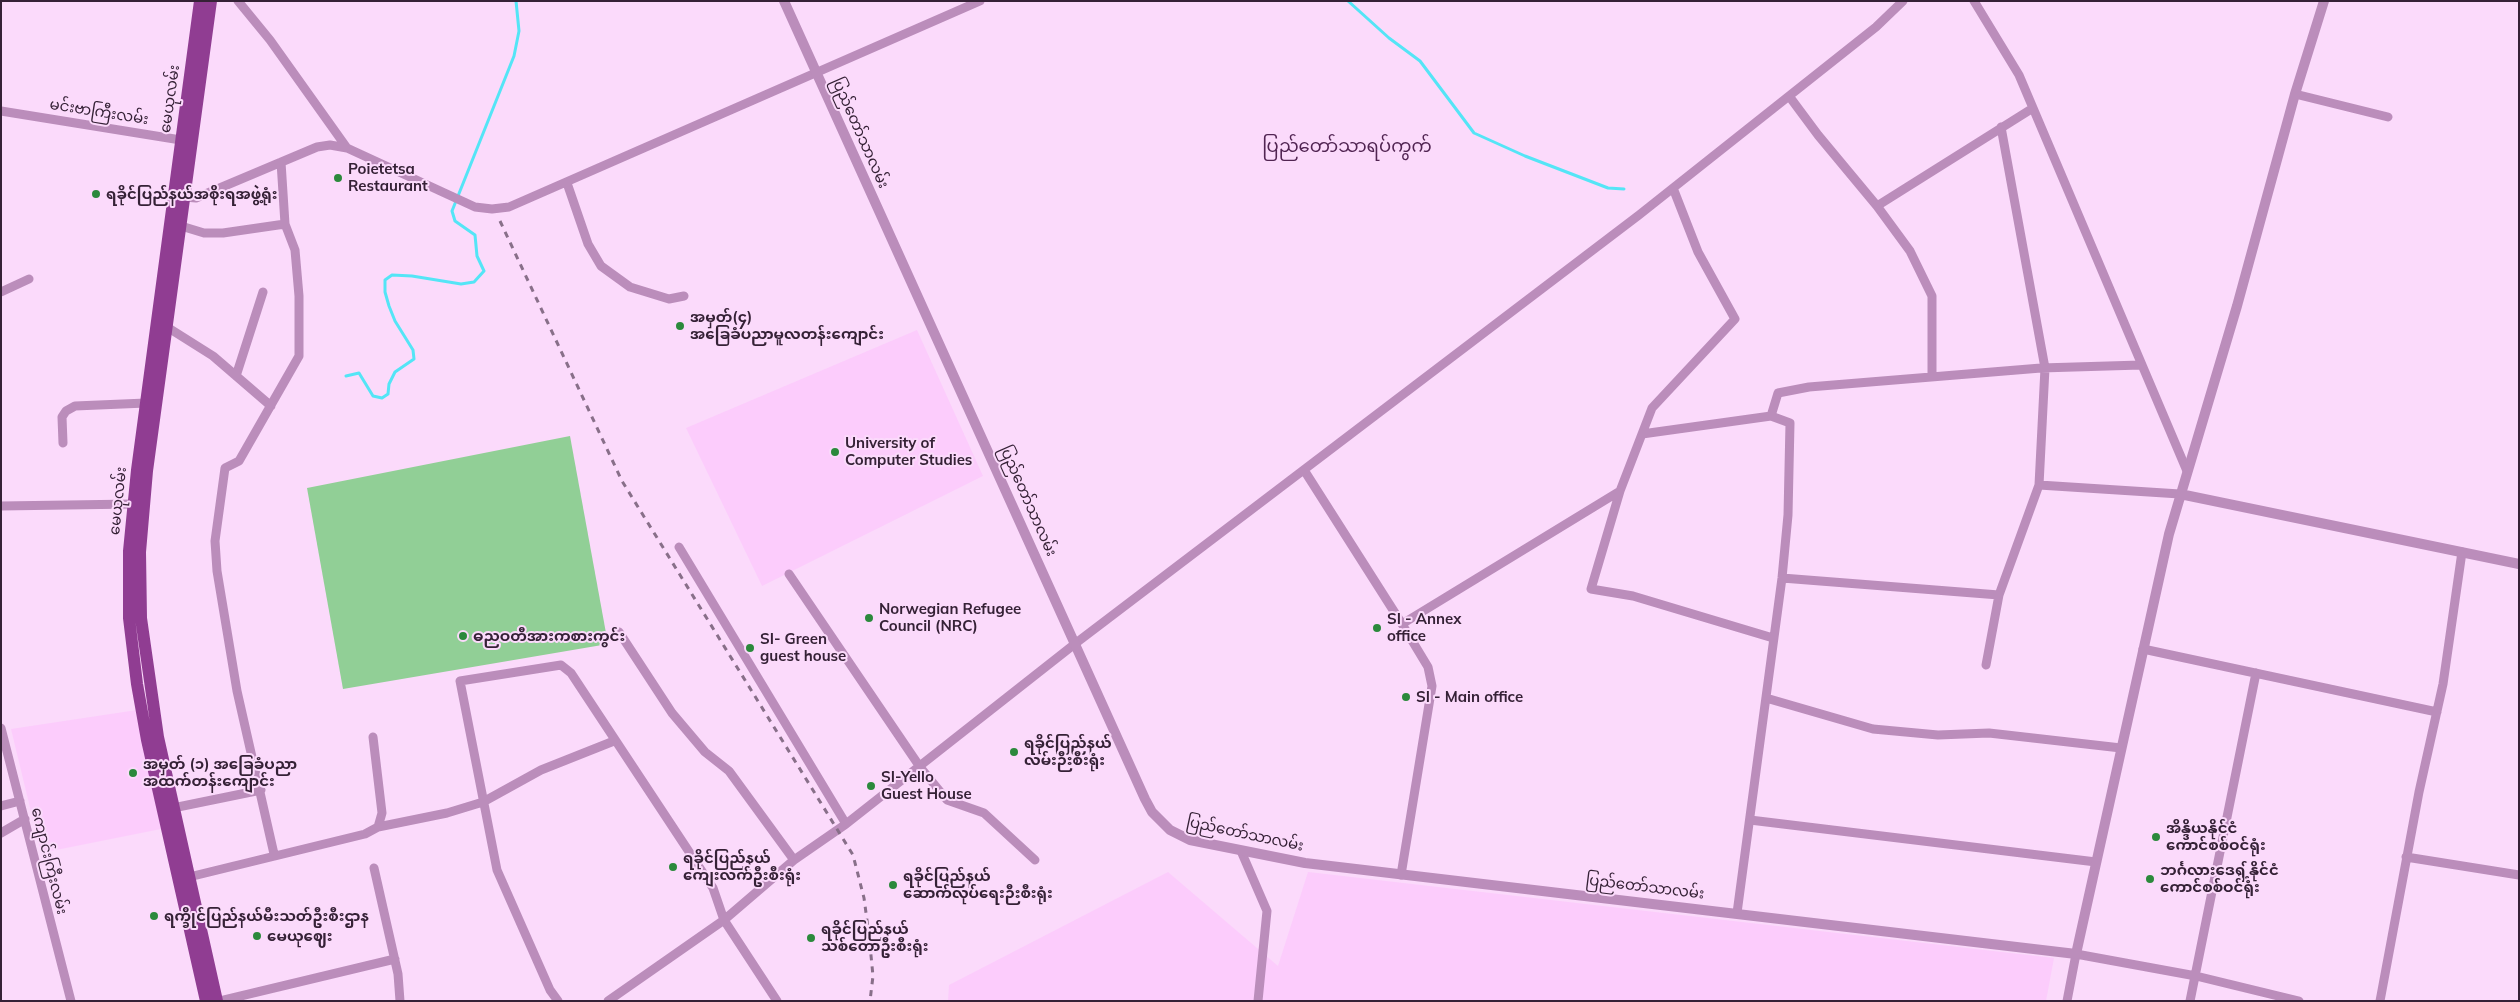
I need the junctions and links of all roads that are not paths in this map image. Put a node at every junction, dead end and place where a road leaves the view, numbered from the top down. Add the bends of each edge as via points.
1 (200, 1) edge
2 (211, 1) edge
3 (238, 1) edge
4 (784, 1) edge
5 (980, 1) edge
6 (1903, 1) edge
7 (1974, 1) edge
8 (2324, 1) edge
9 (816, 73) junction
10 (2295, 94) junction
11 (1789, 96) junction
12 (2032, 108) junction
13 (1, 111) edge
14 (2388, 117) dead end
15 (2002, 128) junction
16 (187, 141) junction
17 (347, 148) junction
18 (281, 162) junction
19 (567, 183) junction
20 (1673, 188) junction
21 (185, 197) junction
22 (1877, 206) junction
23 (285, 224) junction
24 (181, 226) junction
25 (29, 279) dead end
26 (1, 292) edge
27 (263, 292) dead end
28 (684, 296) dead end
29 (167, 327) junction
30 (2141, 365) junction
31 (2045, 368) junction
32 (236, 376) junction
33 (1932, 377) junction
34 (146, 403) junction
35 (270, 406) junction
36 (1772, 416) junction
37 (1642, 434) junction
38 (63, 443) dead end
39 (1304, 470) junction
40 (2187, 471) junction
41 (2038, 485) junction
42 (1620, 491) junction
43 (2180, 494) junction
44 (134, 504) junction
45 (1, 506) edge
46 (679, 547) dead end
47 (2462, 552) junction
48 (2519, 564) edge
49 (789, 574) dead end
50 (1782, 578) junction
51 (1999, 595) junction
52 (1402, 624) junction
53 (620, 632) dead end
54 (1773, 638) junction
55 (1076, 643) junction
56 (2143, 649) junction
57 (1986, 665) dead end
58 (2256, 673) junction
59 (1766, 698) junction
60 (2437, 712) junction
61 (1, 728) edge
62 (373, 737) dead end
63 (614, 741) junction
64 (2121, 748) junction
65 (920, 767) junction
66 (261, 790) junction
67 (20, 801) junction
68 (483, 802) junction
69 (1, 806) edge
70 (174, 808) junction
71 (24, 819) junction
72 (1750, 820) junction
73 (846, 824) junction
74 (378, 827) junction
75 (1, 833) edge
76 (1241, 851) junction
77 (274, 854) junction
78 (2406, 858) junction
79 (794, 860) junction
80 (1035, 860) dead end
81 (2096, 862) junction
82 (374, 868) dead end
83 (1401, 875) junction
84 (2519, 875) edge
85 (189, 877) junction
86 (1737, 913) junction
87 (724, 920) junction
88 (2076, 954) junction
89 (395, 959) junction
90 (2196, 976) junction
91 (2289, 999) edge
92 (71, 1001) edge
93 (206, 1001) edge
94 (218, 1001) edge
95 (400, 1001) edge
96 (558, 1001) edge
97 (608, 1001) edge
98 (777, 1001) edge
99 (1258, 1001) edge
100 (2067, 1001) edge
101 (2190, 1001) edge
102 (2299, 1001) edge
103 (2380, 1001) edge

1 - 16 main road, မေယုလမ်း
2 - 16 main road, မေယုလမ်း
3 - 17 street
4 - 9 street, ပြည်တော်သာလမ်း
5 - 9 street
6 - 11 street via 1876,27
7 - 12 street via 2019,75
8 - 10 street
9 - 19 street
9 - 55 street, ပြည်တော်သာလမ်း
10 - 14 street
10 - 40 street via 2237,306
11 - 20 street
11 - 22 street
12 - 15 street
12 - 30 street
13 - 16 street, မင်းဗာကြီးလမ်း
15 - 22 street
15 - 31 street
16 - 21 main road, မေယုလမ်း
16 - 34 main road, မေယုလမ်း
17 - 18 street via 317,147
17 - 19 street via 465,203 483,208 509,207
18 - 21 street via 196,198
18 - 23 street
19 - 28 street via 588,244 601,266 630,287 669,299
20 - 37 street via 1698,252 1734,319 1652,408
20 - 39 street
21 - 24 main road, မေယုလမ်း
22 - 33 street via 1910,251 1932,296
23 - 24 street via 223,233 204,233
23 - 35 street via 295,250 299,356
24 - 29 main road, မေယုလမ်း
25 - 26 street
27 - 32 street
29 - 32 street via 213,356
29 - 70 main road, မေယုလမ်း via 147,471 140,561 141,618 148,682
30 - 31 street
30 - 40 street
31 - 33 street
31 - 41 street
32 - 35 street
33 - 36 street via 1809,387 1778,393
34 - 38 street via 75,406 62,417
34 - 44 main road, မေယုလမ်း
35 - 66 street via 239,461 225,468 215,541 216,571 237,691
36 - 37 street
36 - 50 street via 1790,423 1788,515
37 - 42 street
39 - 52 street
39 - 55 street
40 - 43 street
41 - 43 street
41 - 51 street
42 - 52 street
42 - 54 street via 1591,589 1633,596
43 - 47 street
43 - 56 street
44 - 45 street
44 - 93 main road, မေယုလမ်း via 129,551 129,618 137,684
46 - 73 street
47 - 48 street
47 - 60 street
49 - 65 street
50 - 51 street
50 - 54 street
51 - 57 street
52 - 83 street via 1428,667 1432,686
53 - 79 street via 672,714 705,752 729,771
54 - 59 street
55 - 65 street
55 - 76 street, ပြည်တော်သာလမ်း via 1152,812 1162,824 1182,837
56 - 58 street
56 - 64 street
58 - 60 street
58 - 90 street
59 - 64 street via 1873,729 1938,735 1989,732
59 - 72 street
60 - 78 street
61 - 67 street, ကျောင်းကြီးလမ်း
62 - 74 street via 382,813
63 - 68 street via 541,770
63 - 68 street via 571,673 561,665 460,682
63 - 87 street via 713,888
64 - 81 street
65 - 73 street
65 - 80 street via 947,800 984,813
66 - 70 street
66 - 77 street
67 - 69 street
67 - 71 street, ကျောင်းကြီးလမ်း
68 - 74 street
68 - 96 street via 497,870 550,990
70 - 85 main road, မေယုလမ်း
71 - 75 street
71 - 92 street, ကျောင်းကြီးလမ်း
72 - 81 street
72 - 86 street
73 - 79 street
74 - 77 street via 365,834
76 - 83 street, ပြည်တော်သာလမ်း via 1304,863
76 - 99 street via 1266,911
77 - 85 street
78 - 84 street
78 - 103 street
79 - 87 street
81 - 88 street
82 - 89 street
83 - 86 street, ပြည်တော်သာလမ်း
85 - 94 main road, မေယုလမ်း
86 - 88 street, ပြည်တော်သာလမ်း
87 - 97 street
87 - 98 street
88 - 90 street
88 - 100 street
89 - 94 street
89 - 95 street
90 - 91 street
90 - 101 street
91 - 102 street

